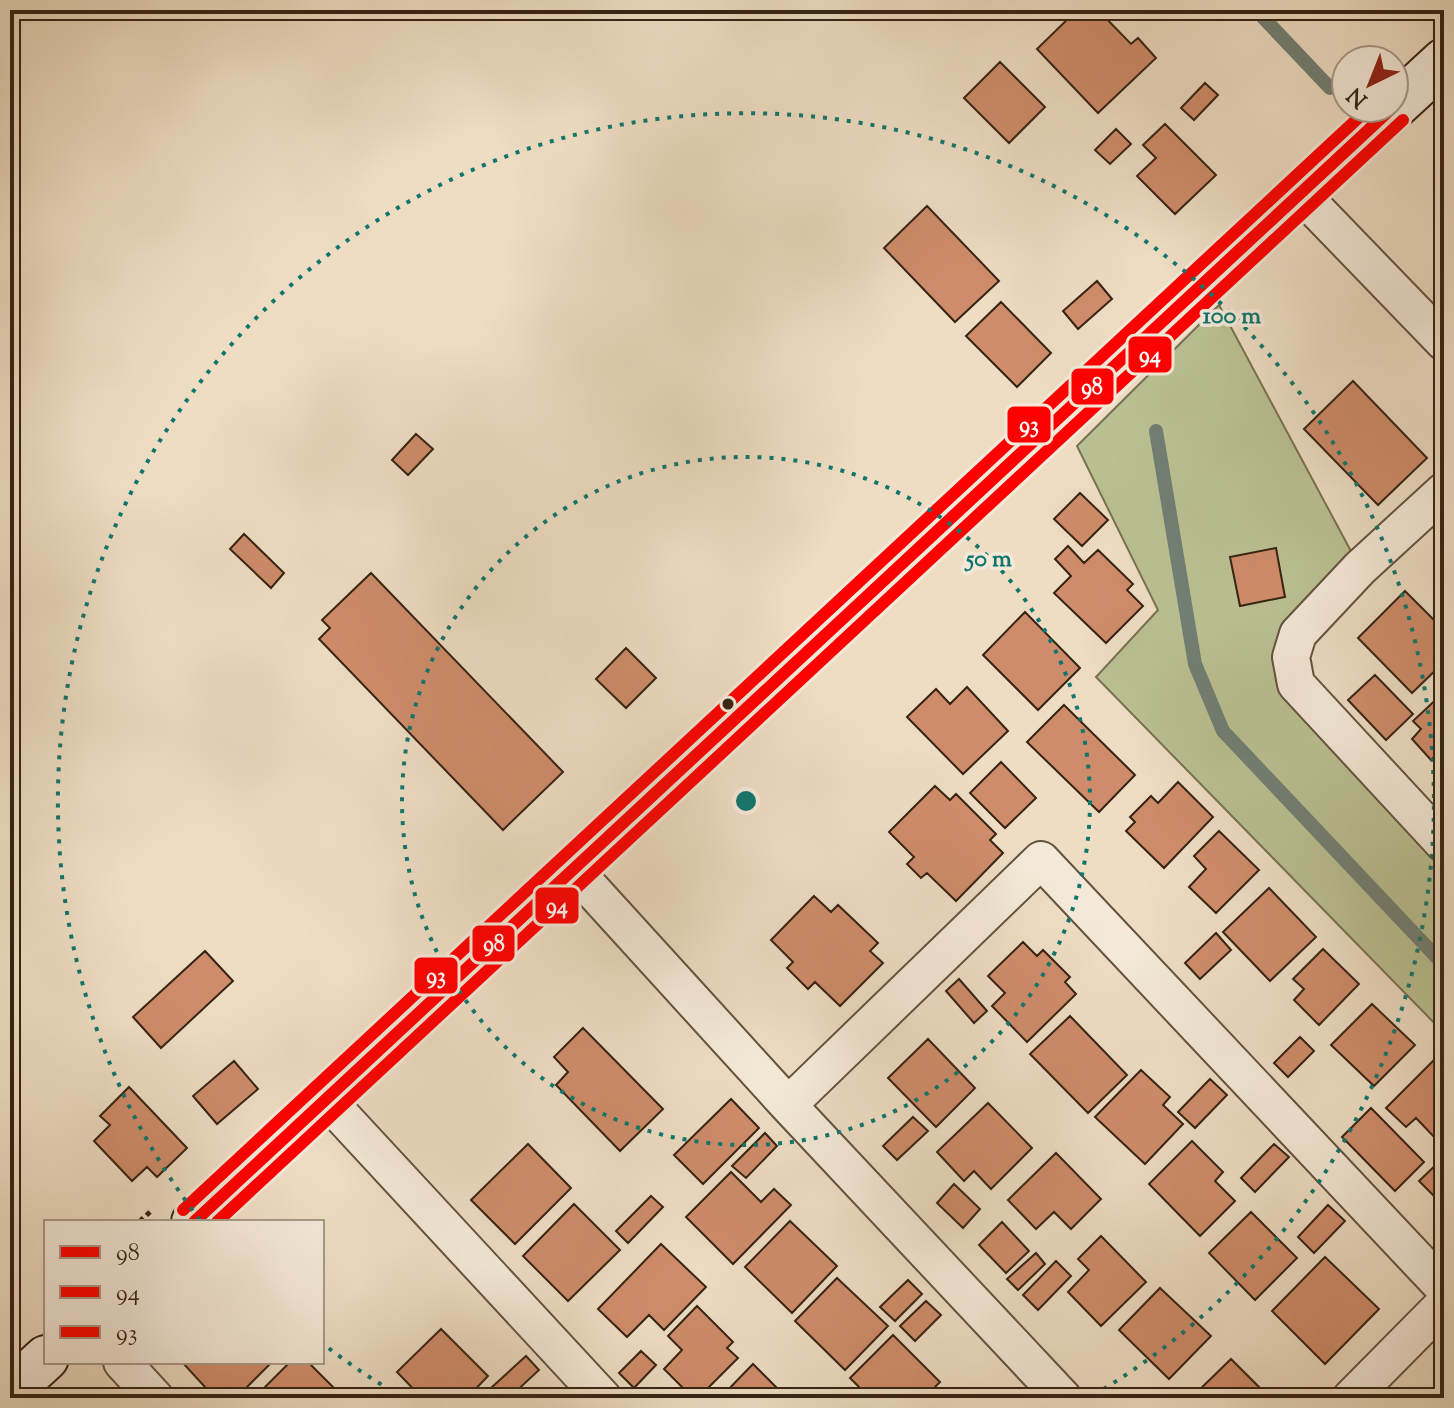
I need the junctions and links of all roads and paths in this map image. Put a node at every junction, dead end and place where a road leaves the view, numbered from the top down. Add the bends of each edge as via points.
1 (1444, 61) edge
2 (1410, 92) edge
3 (1375, 124) edge
4 (1300, 193) junction
5 (1444, 342) edge
6 (1444, 491) edge
7 (1444, 844) edge
8 (575, 871) junction
9 (327, 1100) junction
10 (788, 1105) junction
11 (196, 1220) edge
12 (1444, 1288) edge
13 (1444, 1304) edge
14 (44, 1360) edge
15 (124, 1364) edge
16 (10, 1391) edge
17 (155, 1398) edge
18 (603, 1398) edge
19 (1063, 1398) edge
20 (1351, 1398) edge

1 - 2 street
3 - 4 street
4 - 5 street
4 - 8 street
6 - 7 street via 1298,634 1291,657 1296,684
8 - 9 street
8 - 10 street
9 - 11 street
9 - 18 street
10 - 12 street via 1041,860
10 - 19 street
13 - 20 street
14 - 16 street
15 - 17 street

